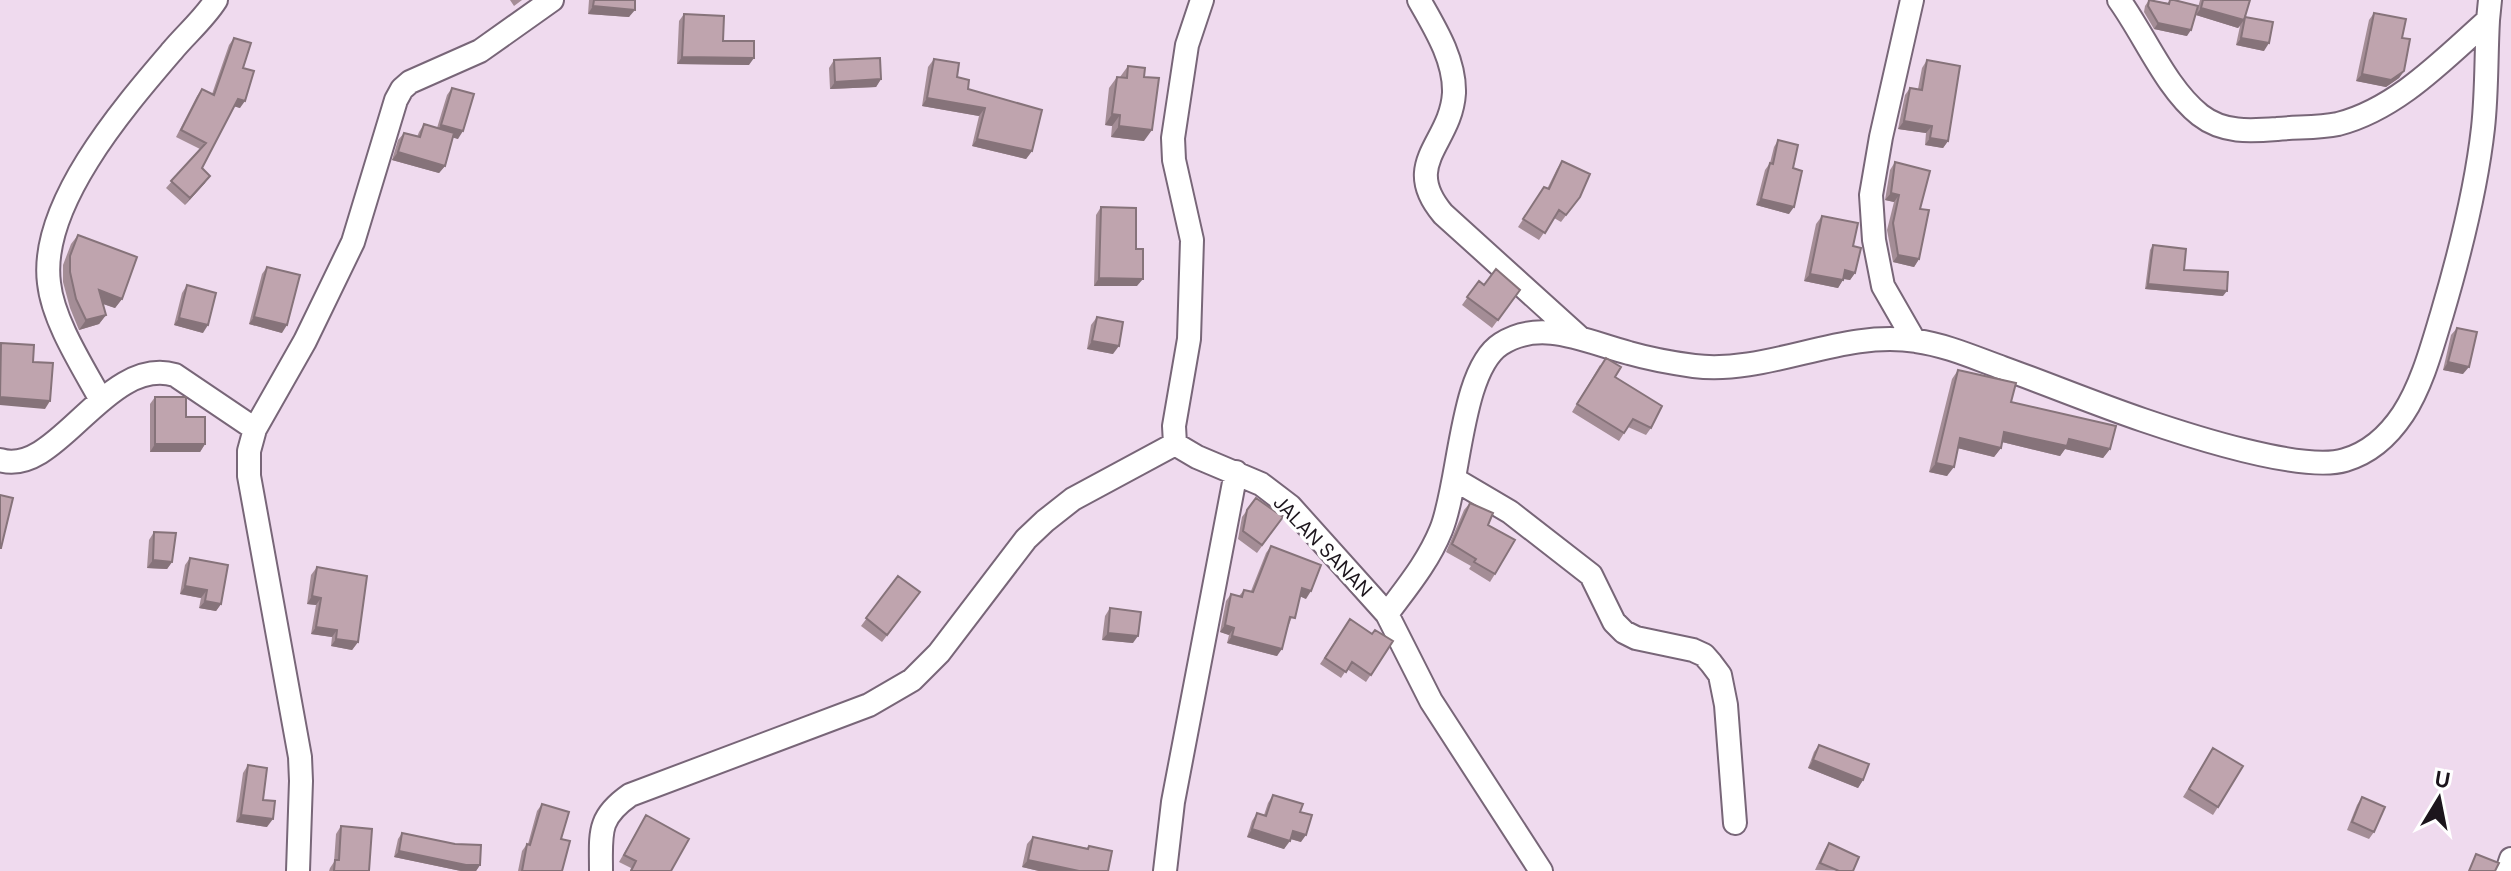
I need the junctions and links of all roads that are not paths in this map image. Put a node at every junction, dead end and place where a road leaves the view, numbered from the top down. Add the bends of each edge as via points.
1 (216, 0) edge
2 (552, 0) edge
3 (1202, 0) edge
4 (1419, 0) edge
5 (1912, 0) edge
6 (2119, 0) edge
7 (2489, 10) edge
8 (1580, 338) junction
9 (1914, 340) junction
10 (101, 400) junction
11 (255, 429) junction
12 (1175, 444) junction
13 (0, 460) edge
14 (1236, 472) junction
15 (1454, 479) junction
16 (1387, 614) junction
17 (1735, 823) dead end
18 (2511, 859) edge
19 (298, 871) edge
20 (601, 871) edge
21 (1165, 871) edge
22 (1541, 871) edge
23 (2507, 871) edge

1 - 10 street via 111,123 69,195 50,245 49,284 65,335
2 - 11 street via 480,51 402,89 344,265
3 - 12 street via 1187,45 1173,138 1192,240 1189,339
4 - 8 street via 1451,66 1454,94 1424,175 1430,198
5 - 9 street via 1871,195 1883,286
6 - 7 street via 2183,99 2203,117 2231,130 2248,131 2336,124 2368,114 2424,77
7 - 9 street via 2483,127 2461,249 2416,388 2403,415 2374,446 2342,461 2293,461 2256,453 2145,421
8 - 9 street via 1628,353 1710,366 1768,361 1861,342
8 - 15 street via 1545,332 1517,335 1496,347 1469,402
10 - 11 street via 144,373 160,371 175,375
10 - 13 street via 29,460
11 - 19 street via 249,476 300,757
12 - 14 street, JALAN SANAN
12 - 20 street via 1073,499 1045,521 912,680 869,705 630,795 612,808 601,837
14 - 16 street, JALAN SANAN via 1290,506
14 - 21 street via 1173,802
15 - 16 street via 1429,558
15 - 17 street via 1510,512 1591,575 1624,632 1693,650 1711,663 1720,675 1726,705
16 - 22 street, JALAN SANAN via 1431,701
18 - 23 street

